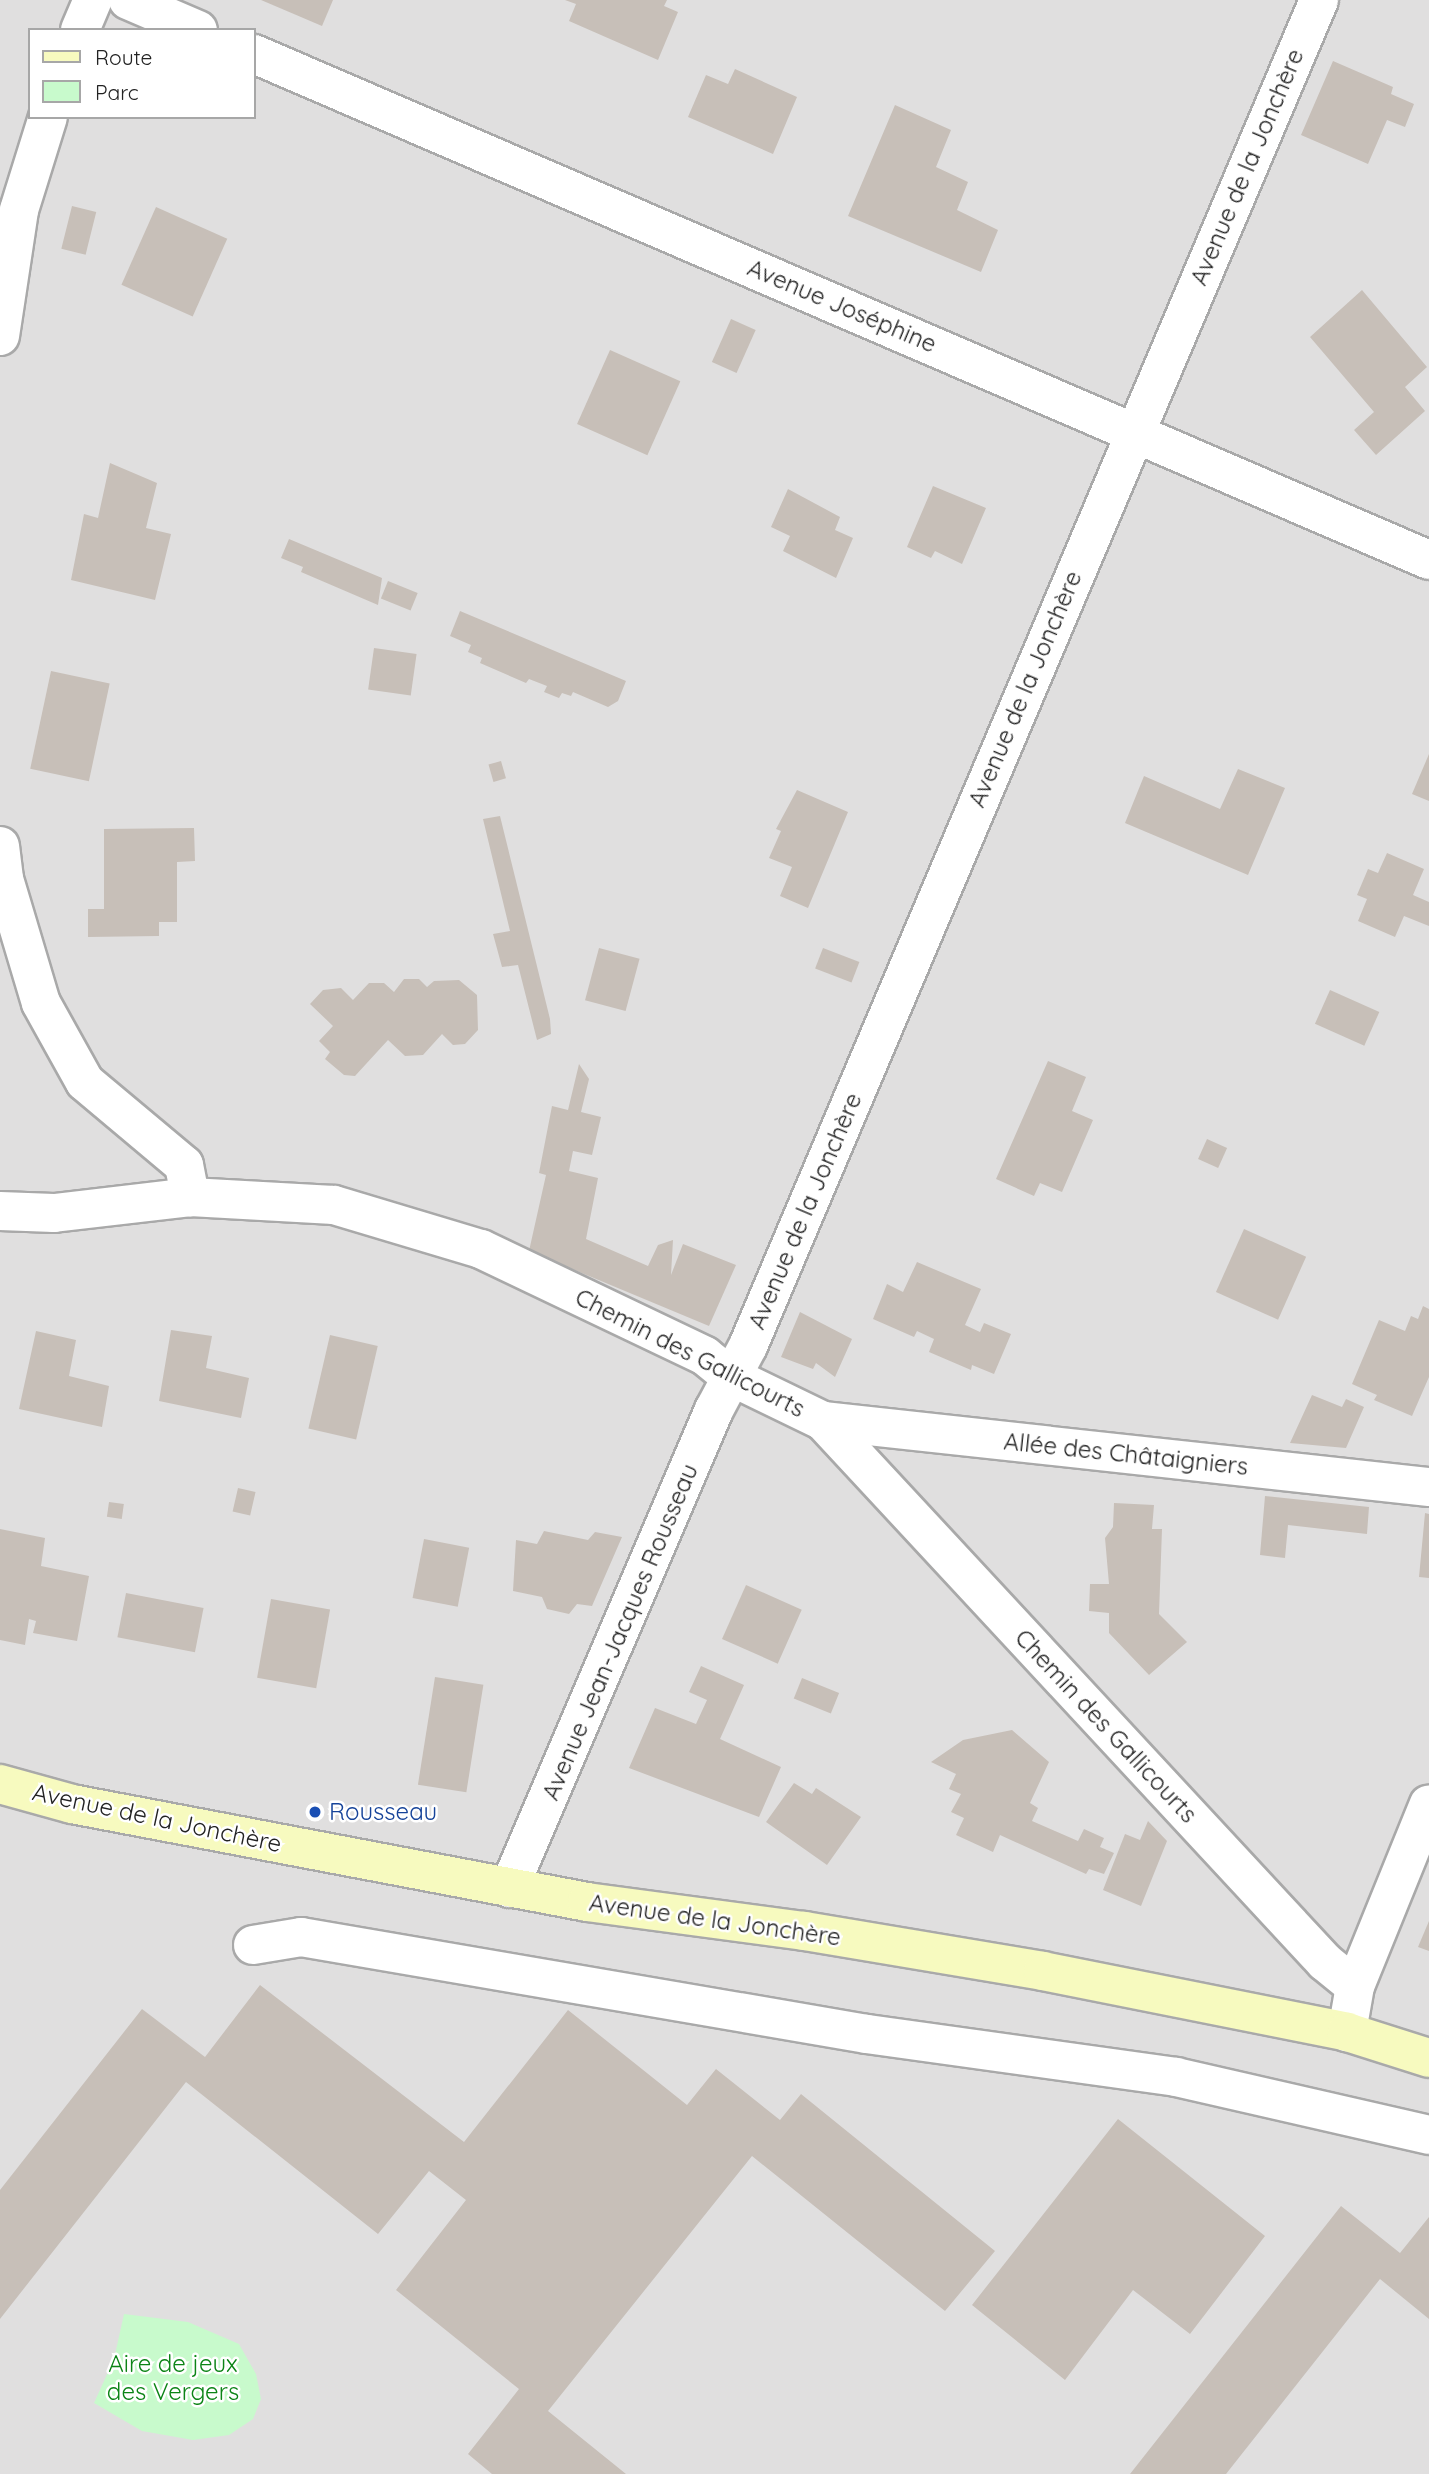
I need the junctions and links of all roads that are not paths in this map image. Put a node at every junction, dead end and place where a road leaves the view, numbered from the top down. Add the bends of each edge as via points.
1 (93, 0) edge
2 (128, 0) edge
3 (1319, 0) edge
4 (81, 28) edge
5 (193, 28) edge
6 (256, 55) edge
7 (47, 119) edge
8 (10, 224) edge
9 (0, 336) edge
10 (1134, 431) junction
11 (1429, 559) edge
12 (0, 846) edge
13 (190, 1197) junction
14 (0, 1211) edge
15 (730, 1376) junction
16 (823, 1421) junction
17 (1429, 1487) edge
18 (0, 1784) edge
19 (1429, 1804) edge
20 (509, 1888) junction
21 (253, 1945) dead end
22 (1355, 1986) junction
23 (1347, 2032) junction
24 (1429, 2058) edge
25 (1429, 2135) edge

1 - 4 street
2 - 5 street
3 - 10 street, Avenue de la Jonchère
6 - 10 street, Avenue Joséphine
7 - 8 street
8 - 9 street
10 - 11 street, Avenue Joséphine
10 - 15 street, Avenue de la Jonchère via 748,1346
12 - 13 street via 4,880 47,1014 85,1082 184,1165
13 - 14 street, Chemin des Gallicourts via 54,1213
13 - 15 street, Chemin des Gallicourts via 334,1205 481,1249 705,1356
15 - 16 street, Chemin des Gallicourts
15 - 20 street, Avenue Jean-Jacques Rousseau
16 - 17 street, Allée des Châtaigniers
16 - 22 street, Chemin des Gallicourts via 1325,1962
18 - 20 street, Avenue de la Jonchère via 72,1804
19 - 22 street
20 - 23 street, Avenue de la Jonchère via 1043,1971
21 - 25 street via 301,1937 867,2034 1176,2077
22 - 23 street
23 - 24 street, Avenue de la Jonchère

